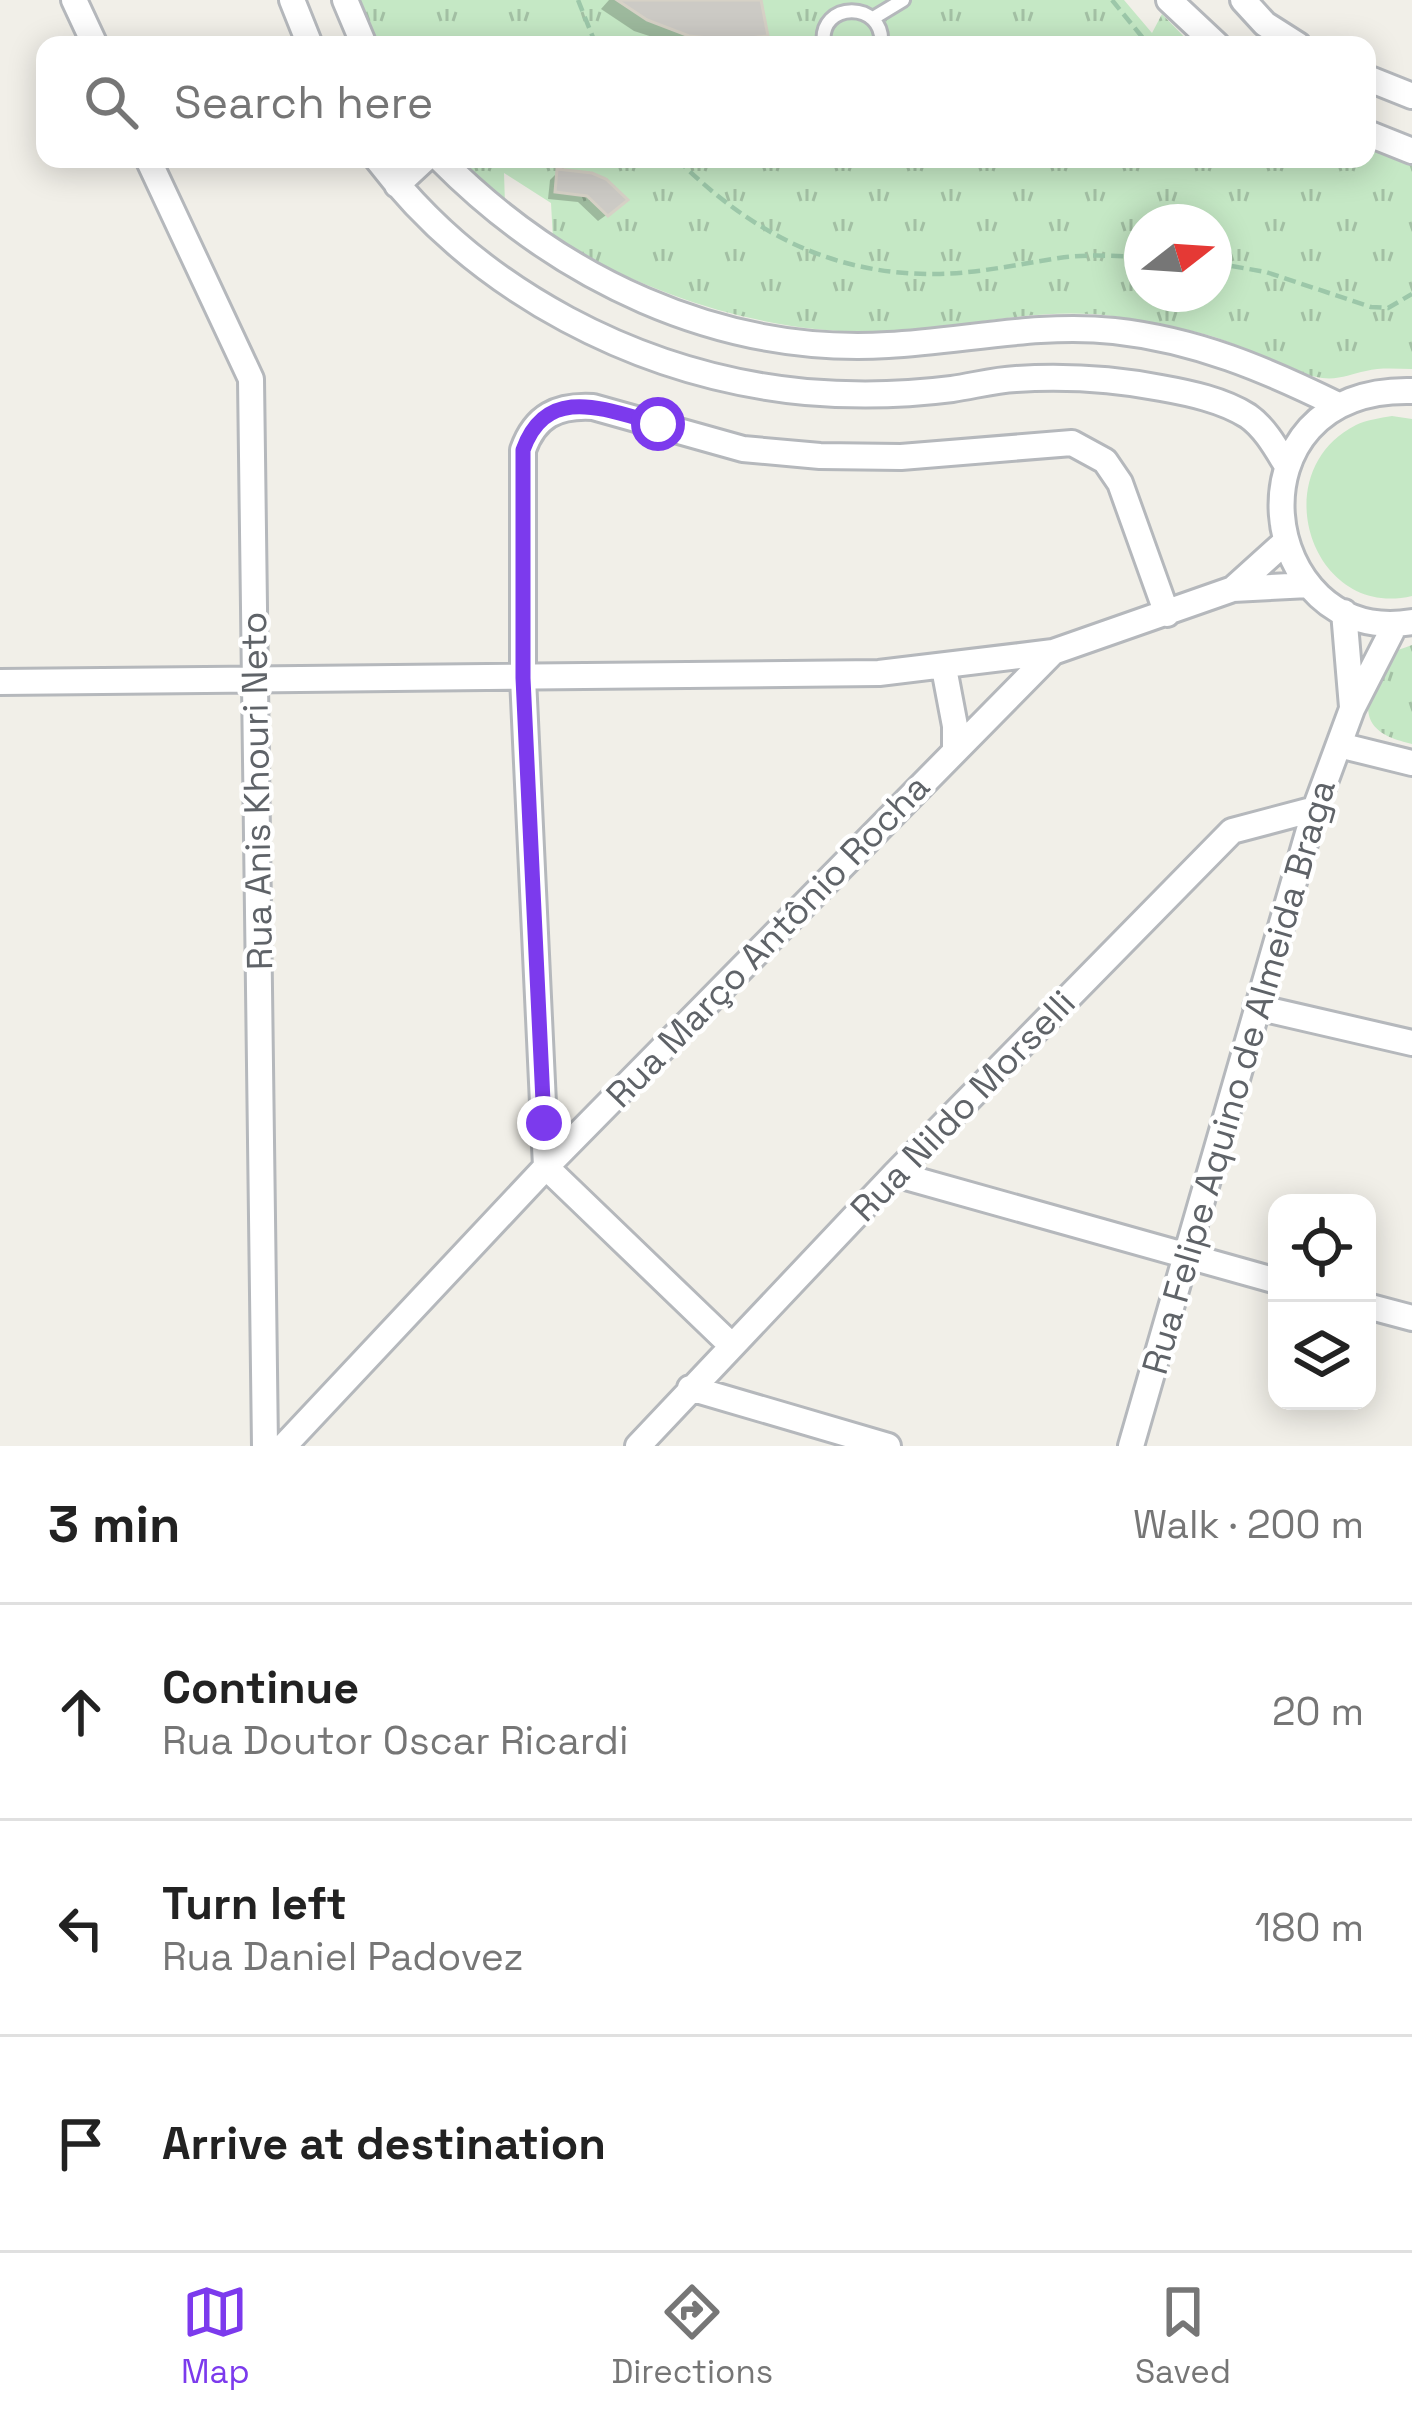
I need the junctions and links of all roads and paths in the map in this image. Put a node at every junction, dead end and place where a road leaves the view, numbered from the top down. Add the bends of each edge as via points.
1 (74, 0) edge
2 (292, 0) edge
3 (345, 0) edge
4 (578, 0) edge
5 (903, 0) edge
6 (1112, 0) edge
7 (1243, 0) edge
8 (1179, 5) edge
9 (875, 17) junction
10 (91, 36) edge
11 (306, 36) edge
12 (360, 36) edge
13 (592, 36) edge
14 (824, 36) edge
15 (881, 36) edge
16 (1141, 36) edge
17 (1208, 36) edge
18 (1284, 36) edge
19 (1376, 82) edge
20 (1412, 96) edge
21 (1376, 137) edge
22 (1412, 152) edge
23 (152, 168) edge
24 (383, 168) edge
25 (415, 168) edge
26 (450, 168) edge
27 (687, 168) edge
28 (397, 185) junction
29 (1124, 257) edge
30 (1232, 266) edge
31 (1412, 294) edge
32 (1412, 392) edge
33 (1338, 405) junction
34 (1287, 466) junction
35 (1285, 542) junction
36 (1309, 585) junction
37 (1234, 589) junction
38 (1344, 612) junction
39 (1167, 614) junction
40 (1404, 623) edge
41 (1053, 652) junction
42 (944, 668) junction
43 (523, 678) junction
44 (0, 682) edge
45 (255, 682) junction
46 (1352, 709) junction
47 (1339, 745) junction
48 (955, 750) junction
49 (1412, 763) edge
50 (1315, 809) junction
51 (1256, 1006) junction
52 (1412, 1043) edge
53 (546, 1167) junction
54 (895, 1174) junction
55 (1185, 1256) junction
56 (1268, 1279) edge
57 (1376, 1308) edge
58 (1412, 1318) edge
59 (731, 1345) junction
60 (690, 1388) junction
61 (266, 1446) edge
62 (284, 1446) edge
63 (638, 1446) edge
64 (888, 1446) edge
65 (1131, 1446) edge

1 - 10 street
2 - 11 street
3 - 12 street
4 - 13 path
5 - 9 lane
6 - 16 path
7 - 18 street
8 - 17 street
9 - 14 lane via 857,8 837,11
9 - 15 lane
19 - 20 street
21 - 22 street
23 - 45 street, Rua Anis Khouri Neto via 251,380
24 - 28 street
25 - 28 street
26 - 33 street via 524,235 585,274 746,333 886,345 1059,327 1112,331 1207,348
27 - 29 path via 793,245 830,261 939,274
28 - 34 street via 487,268 554,312 660,362 808,392 912,392 1050,377 1136,383 1249,417
30 - 31 path via 1371,307 1388,308
32 - 33 street via 1378,391
33 - 34 street via 1307,431
34 - 35 street
35 - 36 street
35 - 37 street
36 - 37 street
36 - 38 street
37 - 39 street
38 - 40 street
38 - 46 street, Rua Felipe Aquino de Almeida Braga
39 - 41 street
39 - 43 street via 1120,483 1105,461 1072,443 820,456 743,449 593,406 561,408 530,429 523,450
40 - 46 street, Rua Felipe Aquino de Almeida Braga
41 - 42 street
41 - 48 street, Rua Março Antônio Rocha
42 - 43 street
42 - 48 street, Rua Março Antônio Rocha
43 - 45 street
43 - 53 street
44 - 45 street
45 - 61 street, Rua Anis Khouri Neto
46 - 47 street, Rua Felipe Aquino de Almeida Braga
47 - 49 street
47 - 50 street, Rua Felipe Aquino de Almeida Braga
48 - 53 street, Rua Março Antônio Rocha
50 - 51 street, Rua Felipe Aquino de Almeida Braga
50 - 54 street, Rua Nildo Morselli via 1232,831
51 - 52 street
51 - 55 street, Rua Felipe Aquino de Almeida Braga
53 - 59 street
53 - 62 street, Rua Março Antônio Rocha
54 - 55 street
54 - 59 street, Rua Nildo Morselli
55 - 56 street
55 - 65 street, Rua Felipe Aquino de Almeida Braga
57 - 58 street
59 - 60 street, Rua Nildo Morselli
60 - 63 street, Rua Nildo Morselli
60 - 64 street

